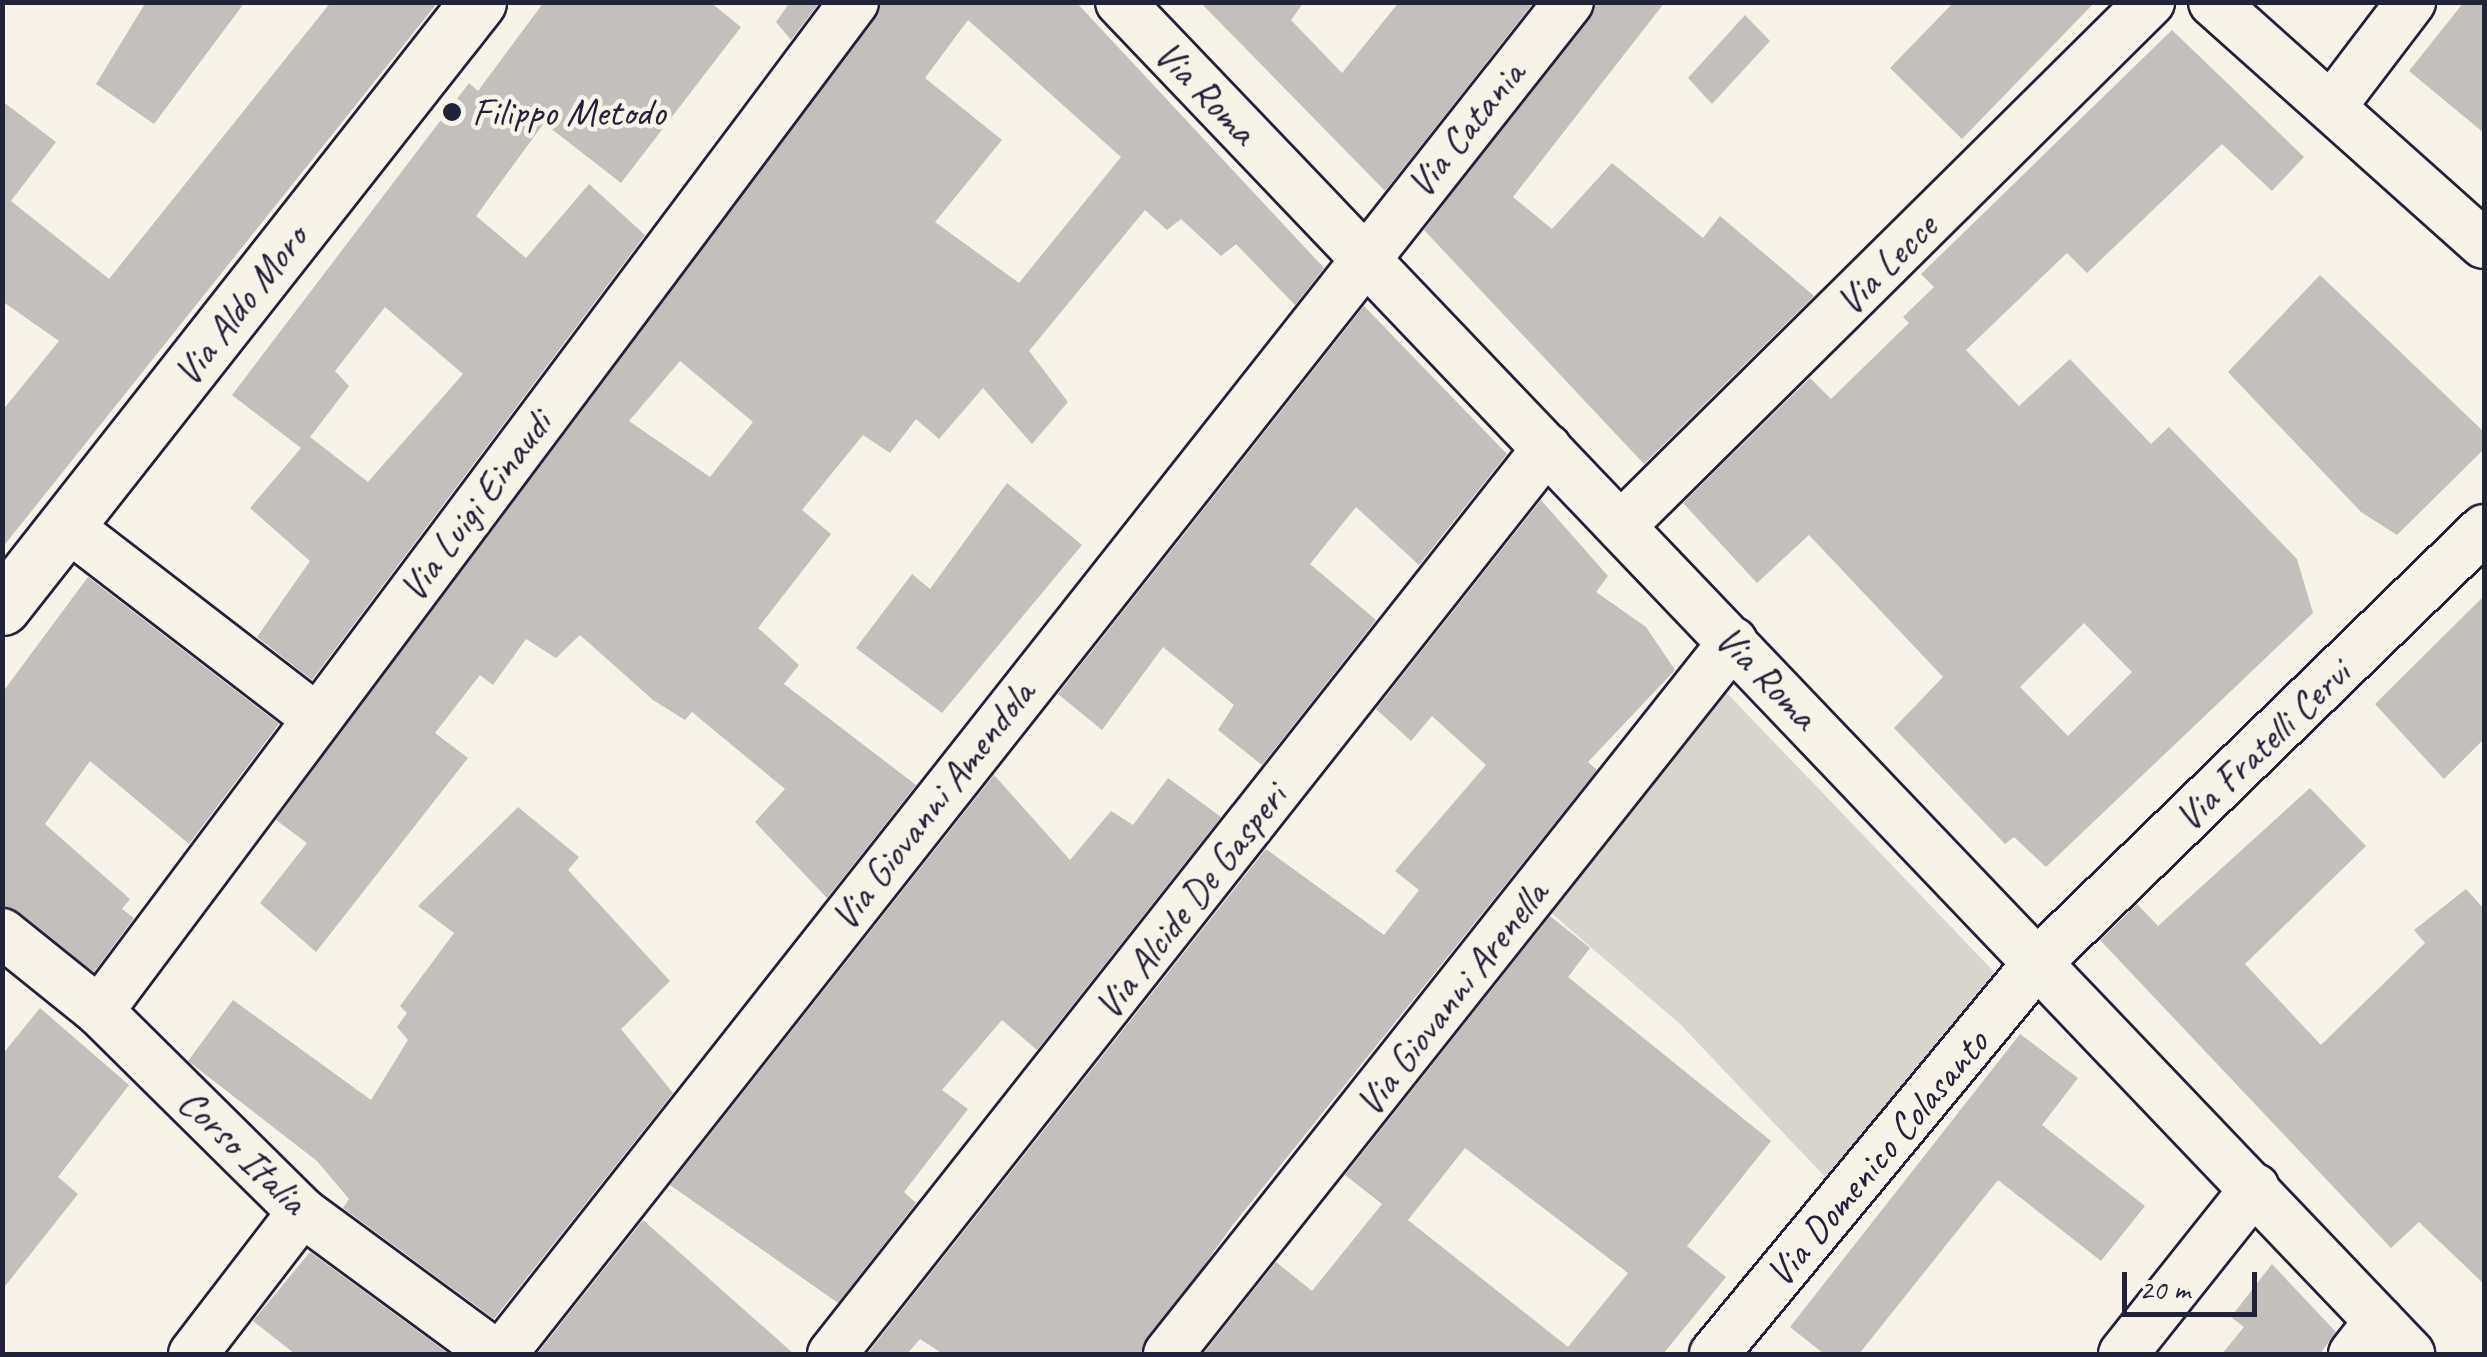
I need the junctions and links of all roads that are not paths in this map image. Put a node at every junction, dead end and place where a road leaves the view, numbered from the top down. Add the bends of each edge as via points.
1 (478, 2) edge
2 (854, 2) edge
3 (1120, 2) edge
4 (1569, 2) edge
5 (2150, 2) edge
6 (2213, 2) edge
7 (2412, 2) edge
8 (2332, 106) junction
9 (2484, 244) edge
10 (1362, 256) junction
11 (1546, 448) junction
12 (67, 526) junction
13 (1621, 526) junction
14 (2484, 529) edge
15 (2, 607) edge
16 (1733, 642) junction
17 (316, 718) junction
18 (6, 943) edge
19 (2039, 960) junction
20 (99, 1011) junction
21 (2255, 1188) junction
22 (302, 1212) junction
23 (2381, 1343) edge
24 (192, 1354) edge
25 (499, 1354) edge
26 (832, 1354) edge
27 (1168, 1354) edge
28 (1714, 1354) edge
29 (2123, 1354) edge

1 - 12 street, Via Aldo Moro
2 - 17 street, Via Luigi Einaudi
3 - 10 street, Via Roma
4 - 10 street, Via Catania
5 - 13 street, Via Lecce
6 - 8 street
7 - 8 street
8 - 9 street
10 - 11 street, Via Roma
10 - 25 street, Via Giovanni Amendola
11 - 13 street, Via Roma
11 - 26 street, Via Alcide De Gasperi
12 - 15 street, Via Aldo Moro
12 - 17 street
13 - 16 street, Via Roma
14 - 19 street, Via Fratelli Cervi
16 - 19 street, Via Roma
16 - 27 street, Via Giovanni Arenella
17 - 20 street, Via Luigi Einaudi
18 - 20 street, Corso Italia
19 - 21 street, Via Roma
19 - 28 street, Via Domenico Colasanto
20 - 22 street, Corso Italia
21 - 23 street, Via Roma
21 - 29 street
22 - 24 street
22 - 25 street, Corso Italia

